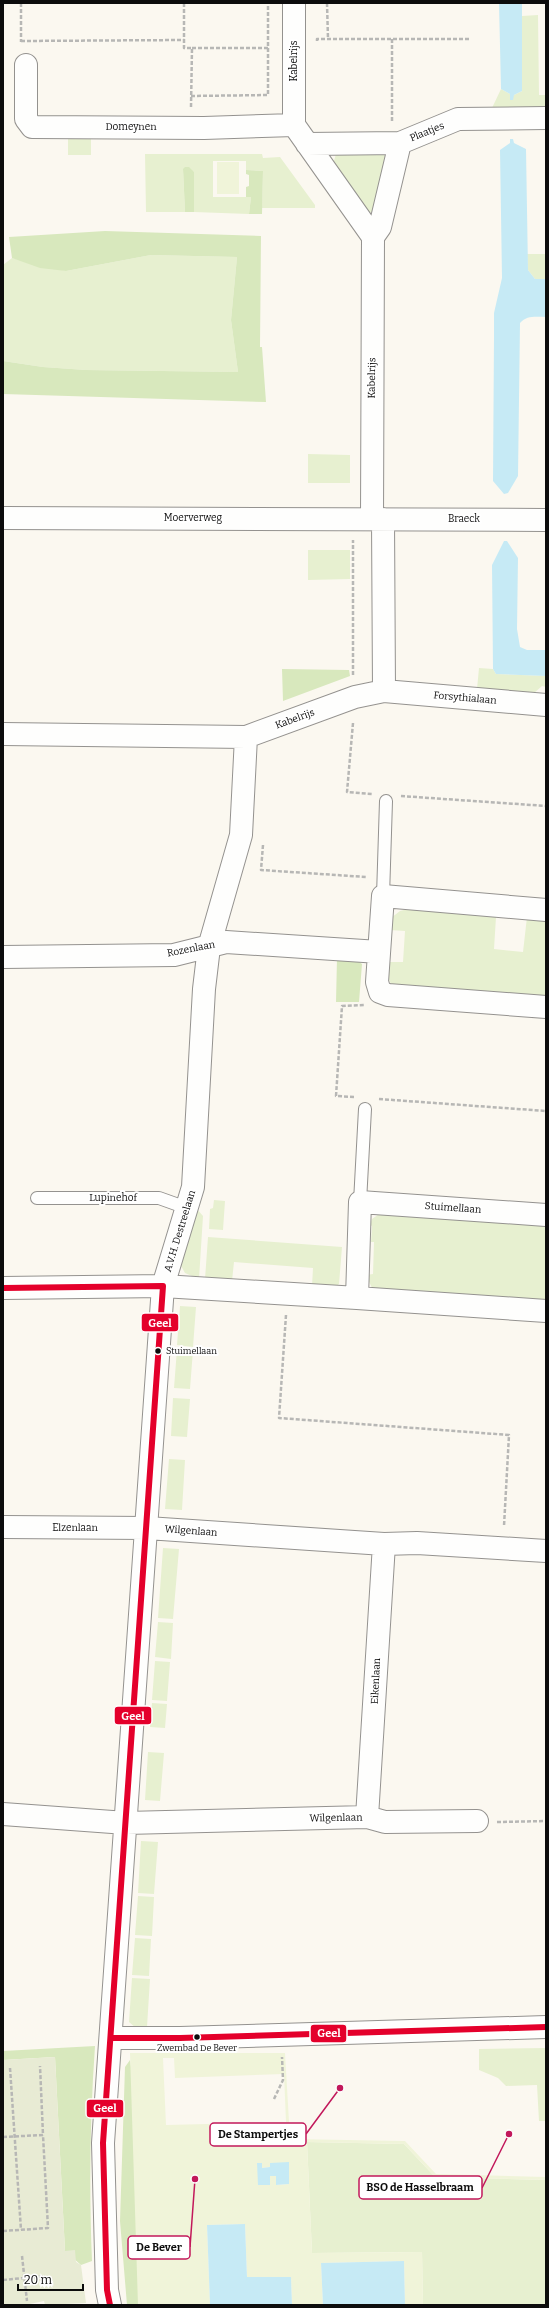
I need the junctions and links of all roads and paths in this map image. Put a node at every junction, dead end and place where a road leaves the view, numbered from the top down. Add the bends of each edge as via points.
1 (21, 3) edge
2 (184, 3) edge
3 (268, 3) edge
4 (294, 3) edge
5 (328, 3) edge
6 (471, 38) dead end
7 (328, 39) junction
8 (392, 39) junction
9 (184, 40) junction
10 (21, 41) junction
11 (317, 46) dead end
12 (192, 48) junction
13 (269, 48) junction
14 (26, 65) joint
15 (191, 96) junction
16 (546, 118) edge
17 (294, 125) junction
18 (190, 127) junction
19 (396, 143) junction
20 (307, 144) junction
21 (373, 237) junction
22 (3, 518) edge
23 (369, 519) junction
24 (546, 520) edge
25 (384, 691) junction
26 (355, 697) junction
27 (546, 705) edge
28 (3, 734) edge
29 (246, 737) junction
30 (374, 794) dead end
31 (390, 798) joint
32 (546, 806) edge
33 (263, 840) dead end
34 (384, 887) junction
35 (546, 910) edge
36 (209, 947) junction
37 (379, 952) junction
38 (3, 957) edge
39 (380, 992) junction
40 (546, 1007) edge
41 (358, 1097) dead end
42 (372, 1099) dead end
43 (365, 1109) dead end
44 (546, 1111) edge
45 (37, 1198) dead end
46 (360, 1202) junction
47 (187, 1208) junction
48 (546, 1215) edge
49 (163, 1286) junction
50 (3, 1288) edge
51 (287, 1294) junction
52 (357, 1298) junction
53 (546, 1311) edge
54 (3, 1528) edge
55 (147, 1528) junction
56 (384, 1544) junction
57 (502, 1548) junction
58 (546, 1551) edge
59 (3, 1814) edge
60 (367, 1817) junction
61 (477, 1821) joint
62 (546, 1821) edge
63 (126, 1823) junction
64 (546, 2027) edge
65 (282, 2035) junction
66 (111, 2038) junction
67 (40, 2066) dead end
68 (10, 2068) dead end
69 (274, 2099) dead end
70 (44, 2134) junction
71 (16, 2136) junction
72 (3, 2137) edge
73 (21, 2230) junction
74 (3, 2231) edge
75 (22, 2256) dead end
76 (45, 2276) dead end
77 (25, 2278) junction
78 (3, 2280) edge
79 (27, 2301) dead end
80 (110, 2305) edge

1 - 10 path
2 - 9 path
3 - 13 path
4 - 17 street, Kabelrijs
5 - 7 path
6 - 8 path
7 - 8 path
7 - 11 path via 317,39
8 - 19 path
9 - 10 path
9 - 12 path via 184,48
10 - 14 path via 22,59
12 - 13 path
12 - 15 path
13 - 15 path via 268,95
14 - 18 street, Domeynen via 26,119 32,127
15 - 18 path
16 - 19 street, Plaatjes via 458,119
17 - 18 street, Domeynen
17 - 20 street
19 - 20 street, Plaatjes
19 - 21 street, Kabelrijs via 380,227
20 - 21 street
21 - 23 street, Kabelrijs
22 - 23 street, Moerverweg
23 - 24 street, Braeck
23 - 25 street, Kabelrijs
23 - 26 path via 353,678
25 - 26 street, Kabelrijs
25 - 27 street, Forsythialaan
26 - 29 street, Kabelrijs
26 - 30 path via 359,721 352,723 347,792
28 - 29 street
29 - 36 street via 241,836
31 - 32 path
31 - 34 lane
33 - 34 path via 261,870
34 - 35 street
34 - 37 street
36 - 37 street, Rozenlaan via 226,942
36 - 38 street, Rozenlaan via 174,955
36 - 47 street, A.V.H. Destreelaan via 204,989 194,1187
37 - 39 street via 377,982
39 - 40 street via 388,995
39 - 41 path via 362,1007 342,1006 336,1096
42 - 44 path
43 - 46 lane
45 - 47 lane, Lupinehof via 159,1198
46 - 48 street, Stuimellaan
46 - 52 street
47 - 49 street, A.V.H. Destreelaan
49 - 50 street
49 - 51 street
49 - 55 street, A.V.H. Destreelaan
51 - 52 street
51 - 57 path via 279,1418 509,1435
52 - 53 street
54 - 55 street, Elzenlaan
55 - 56 street, Wilgenlaan
55 - 63 street, A.V.H. Destreelaan
56 - 57 street, Wilgenlaan via 417,1543
56 - 60 street, Eikenlaan
57 - 58 street, Wilgenlaan
59 - 63 street
60 - 61 street, Wilgenlaan via 384,1822
60 - 63 street, Wilgenlaan
61 - 62 path
63 - 66 street, A.V.H. Destreelaan
64 - 65 street
65 - 66 street
65 - 69 path via 283,2080
66 - 80 street, A.V.H. Destreelaan via 103,2143 107,2290
67 - 70 path
68 - 71 path
70 - 71 path
70 - 73 path via 48,2228
71 - 72 path
71 - 73 path
73 - 74 path
75 - 77 path
76 - 77 path
77 - 78 path
77 - 79 path

